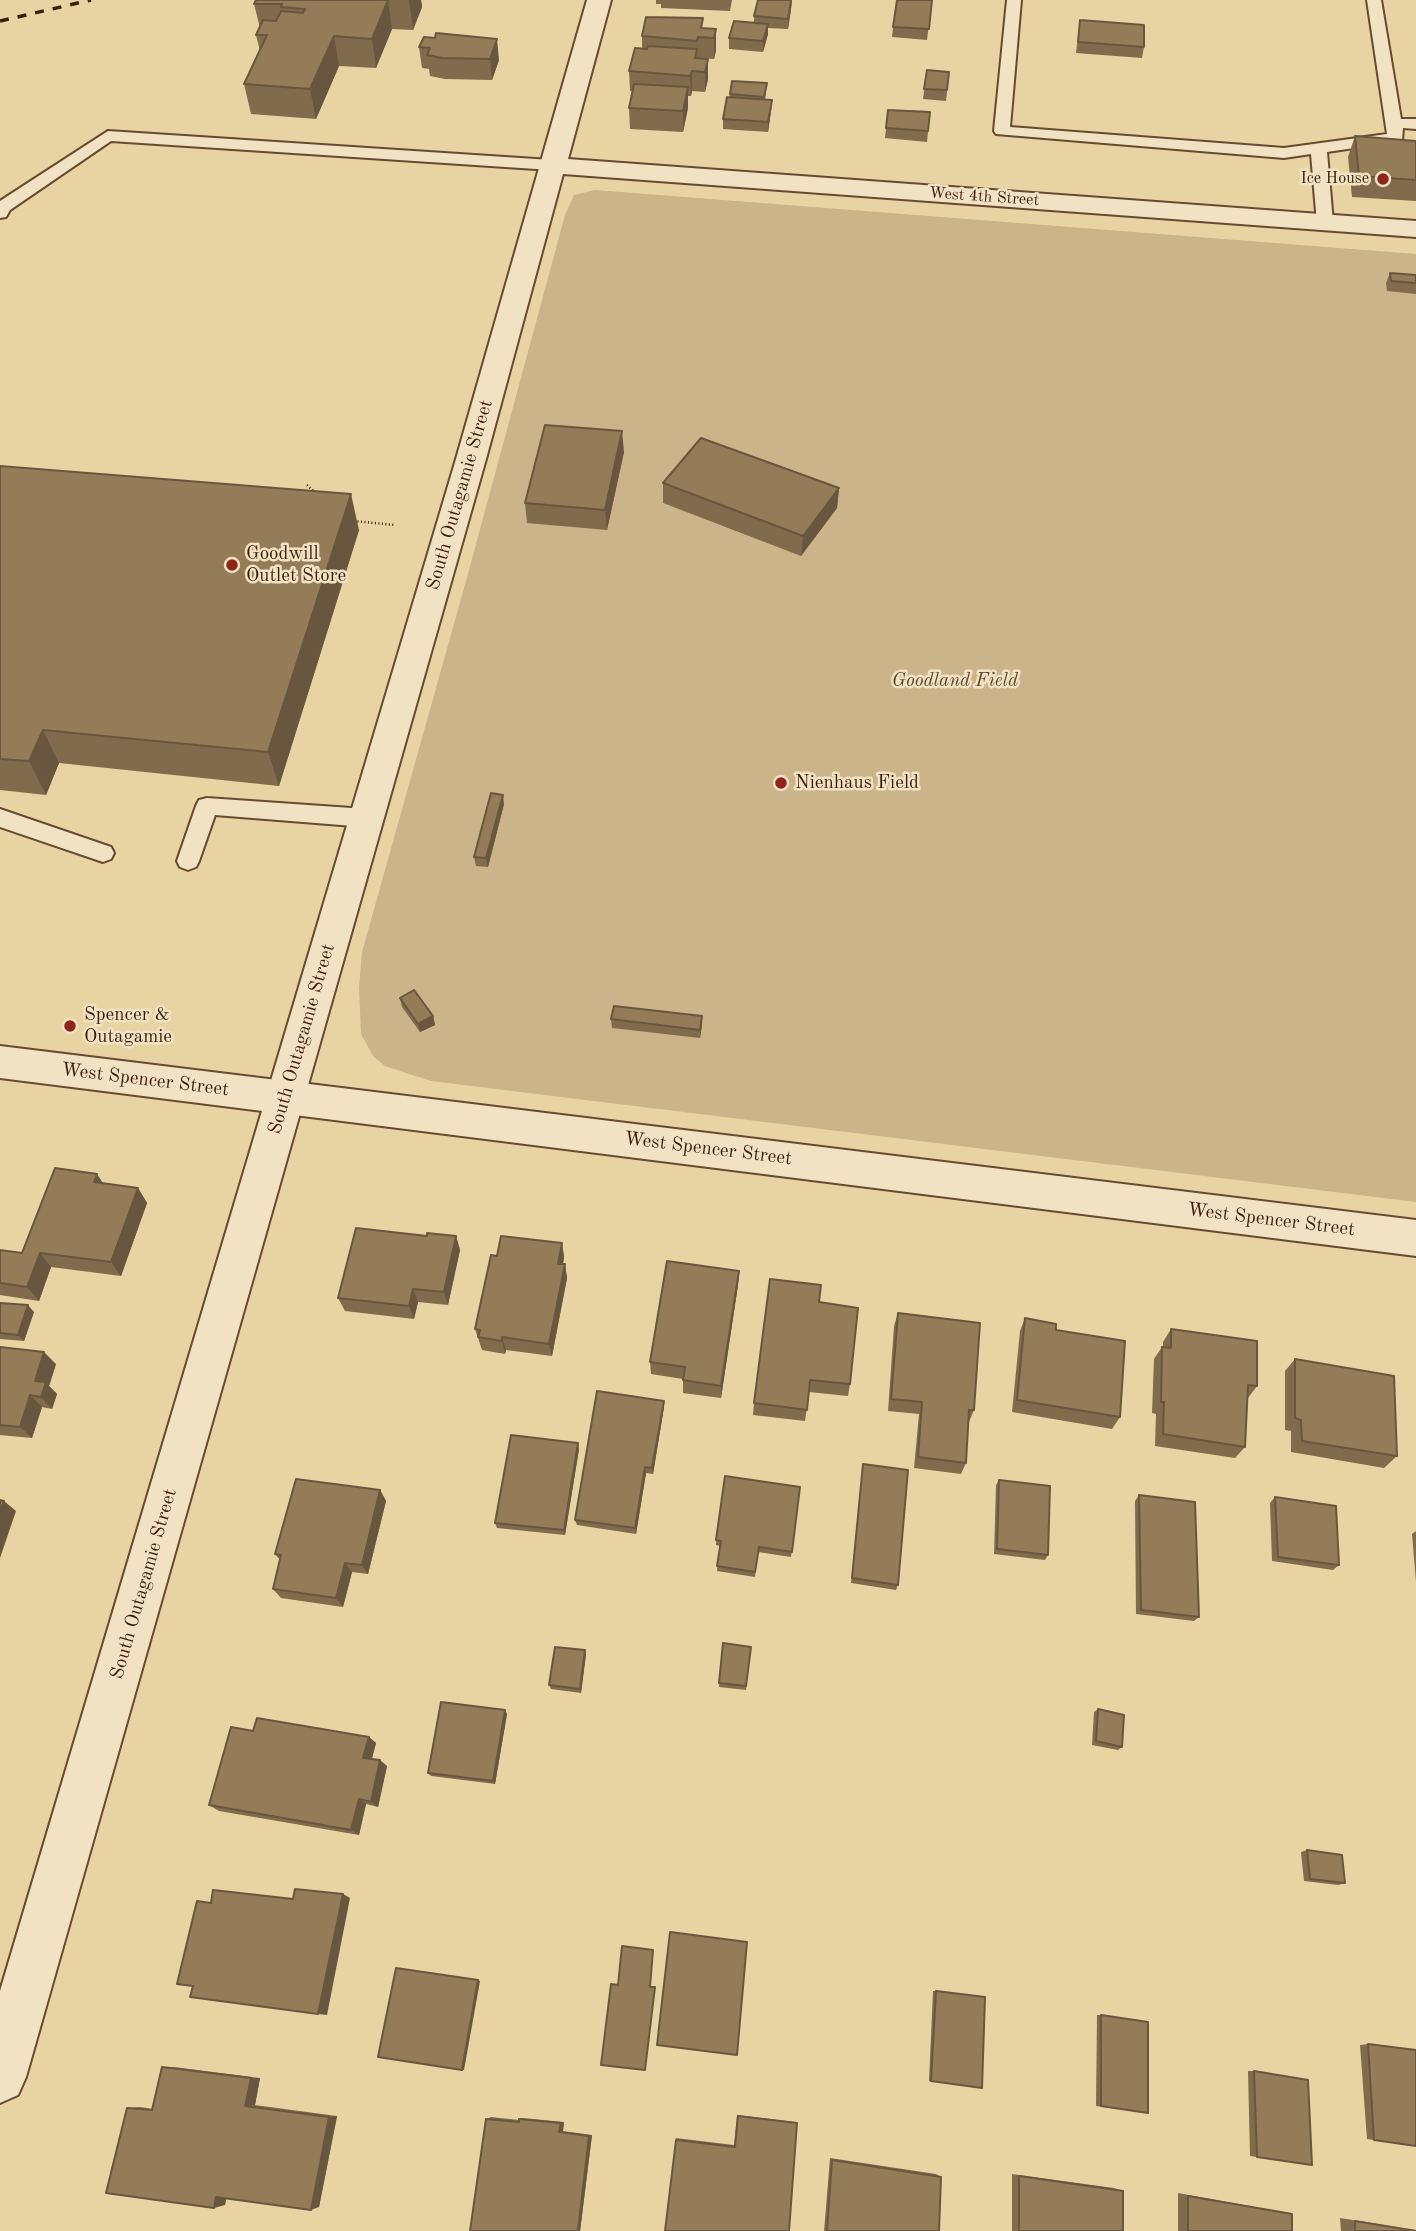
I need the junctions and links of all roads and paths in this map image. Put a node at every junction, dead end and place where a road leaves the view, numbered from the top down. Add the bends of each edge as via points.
1 (598, 0) edge
2 (1014, 0) edge
3 (1374, 0) edge
4 (1394, 123) junction
5 (1416, 124) edge
6 (1319, 148) junction
7 (551, 165) junction
8 (0, 213) edge
9 (1325, 223) junction
10 (1416, 229) edge
11 (307, 485) dead end
12 (326, 503) edge
13 (346, 520) edge
14 (395, 524) dead end
15 (0, 818) edge
16 (366, 818) junction
17 (103, 853) dead end
18 (188, 861) dead end
19 (0, 1062) edge
20 (286, 1097) junction
21 (1416, 1238) edge
22 (0, 2077) edge

1 - 7 street, South Outagamie Street
2 - 6 lane via 1002,131 1284,153
3 - 4 lane
4 - 5 lane
4 - 6 lane via 1396,138
6 - 9 lane
7 - 8 lane via 108,136
7 - 9 street, West 4th Street
7 - 16 street, South Outagamie Street
9 - 10 street, West 4th Street
11 - 12 path
13 - 14 path
15 - 17 lane
16 - 18 lane via 207,806
16 - 20 street, South Outagamie Street
19 - 20 street, West Spencer Street
20 - 21 street, West Spencer Street
20 - 22 street, South Outagamie Street

